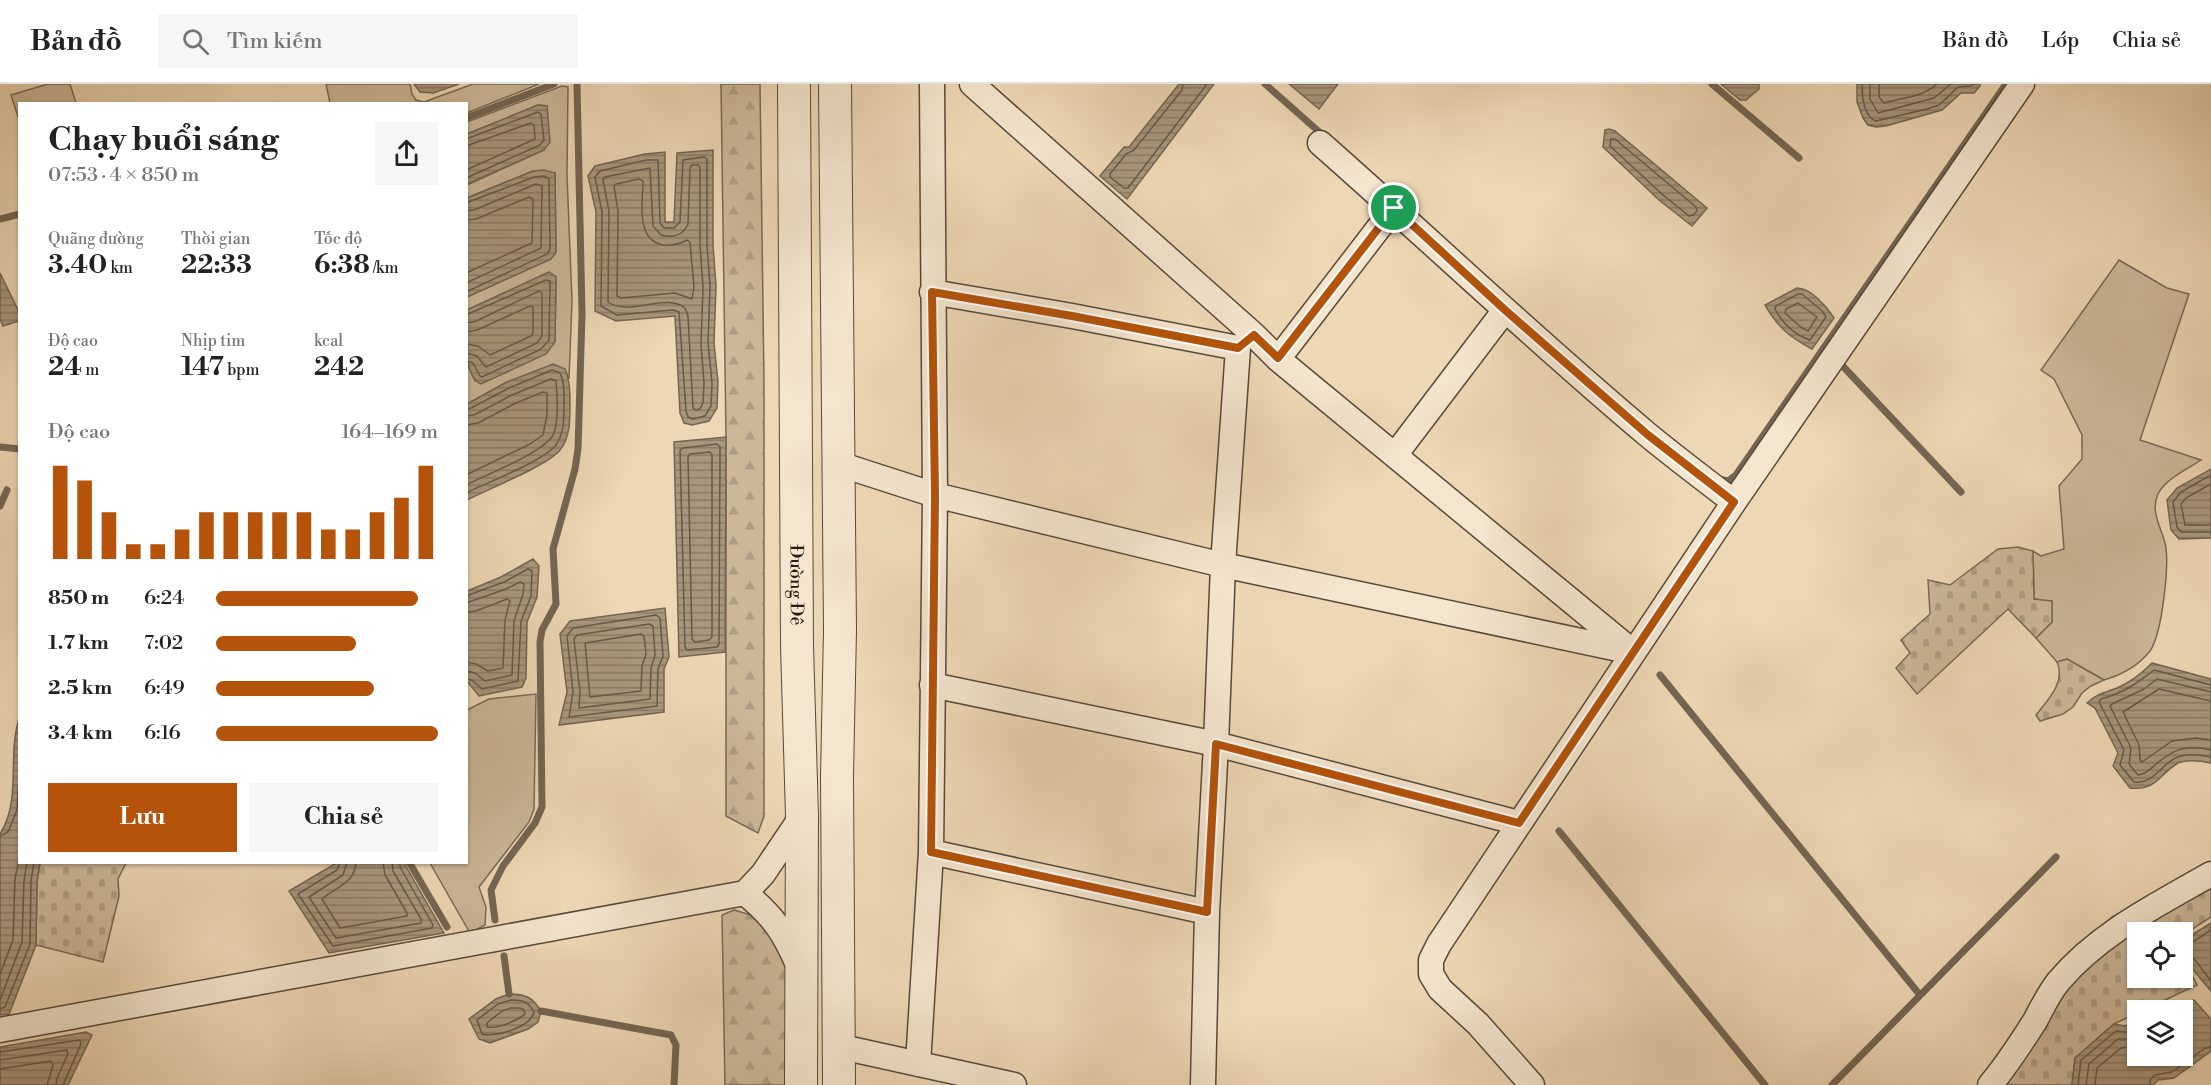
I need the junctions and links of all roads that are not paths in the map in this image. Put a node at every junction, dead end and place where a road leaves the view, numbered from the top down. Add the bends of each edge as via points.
1 (794, 84) edge
2 (835, 84) edge
3 (932, 84) edge
4 (972, 84) edge
5 (2022, 84) edge
6 (1320, 144) dead end
7 (1394, 208) junction
8 (932, 292) junction
9 (1505, 310) junction
10 (1246, 341) junction
11 (1278, 358) junction
12 (1395, 455) junction
13 (839, 464) junction
14 (935, 495) junction
15 (1734, 502) junction
16 (1223, 565) junction
17 (797, 646) junction
18 (1633, 652) junction
19 (932, 685) junction
20 (1216, 744) junction
21 (802, 816) junction
22 (1519, 823) junction
23 (931, 852) junction
24 (2211, 874) edge
25 (745, 893) junction
26 (1207, 912) junction
27 (800, 970) junction
28 (0, 1030) edge
29 (837, 1046) junction
30 (918, 1064) junction
31 (801, 1085) edge
32 (839, 1085) edge
33 (1014, 1085) edge
34 (1203, 1085) edge
35 (1532, 1085) edge
36 (1990, 1085) edge

1 - 17 street, Đường Đê
2 - 13 street
3 - 8 street
4 - 10 street
5 - 15 street
6 - 7 street
7 - 9 street
7 - 11 street
8 - 10 street
8 - 14 street
9 - 12 street
9 - 15 street via 1648,435
10 - 11 street
10 - 16 street
11 - 12 street
12 - 18 street
13 - 14 street
13 - 17 street
13 - 29 street
14 - 16 street
14 - 19 street
15 - 18 street
16 - 18 street
16 - 20 street
17 - 21 street, Đường Đê
18 - 22 street
19 - 20 street
19 - 23 street
20 - 22 street
20 - 26 street
21 - 25 street via 763,874
21 - 27 street, Đường Đê
22 - 35 street via 1439,944 1431,960 1431,974 1440,989 1478,1024
23 - 26 street
23 - 30 street
24 - 36 street via 2124,924 2078,961 2057,983 2023,1041
25 - 27 street via 767,912 788,941
25 - 28 street
26 - 34 street
27 - 31 street, Đường Đê
29 - 30 street
29 - 32 street
30 - 33 street

